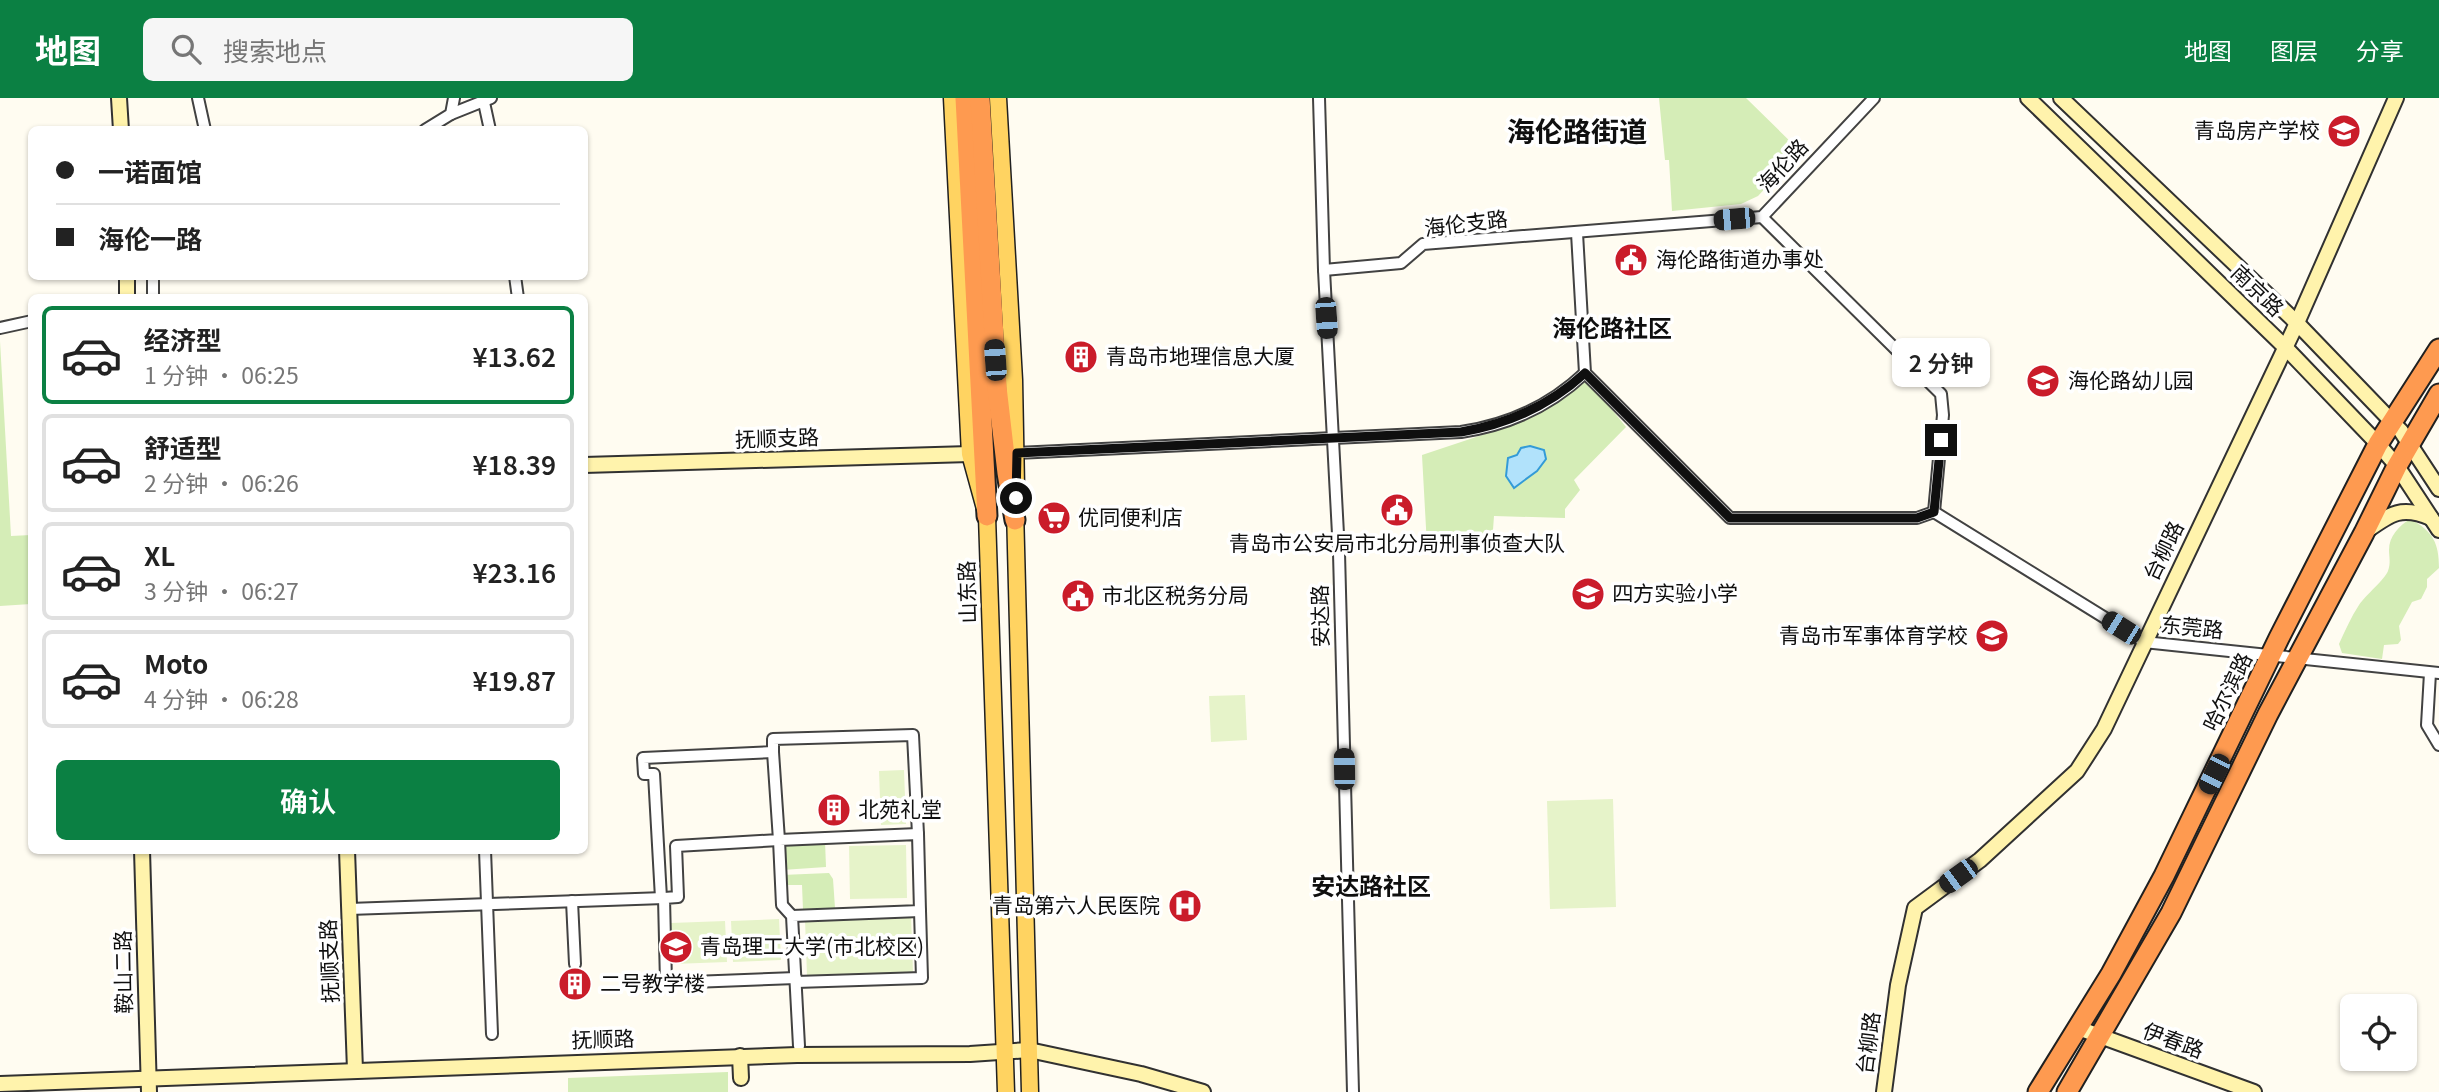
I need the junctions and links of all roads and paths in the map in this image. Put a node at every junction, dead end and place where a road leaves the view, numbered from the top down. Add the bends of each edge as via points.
1 (119, 98) edge
2 (198, 98) edge
3 (454, 98) edge
4 (952, 98) edge
5 (965, 98) edge
6 (980, 98) edge
7 (998, 98) edge
8 (1319, 98) edge
9 (1874, 98) edge
10 (2028, 98) edge
11 (2061, 98) edge
12 (2396, 98) edge
13 (486, 99) edge
14 (451, 114) junction
15 (121, 126) edge
16 (204, 126) edge
17 (432, 126) edge
18 (489, 126) edge
19 (1762, 217) junction
20 (1577, 233) junction
21 (1324, 270) junction
22 (28, 322) edge
23 (2297, 323) junction
24 (0, 328) edge
25 (2285, 347) junction
26 (2439, 349) edge
27 (1585, 373) junction
28 (989, 387) junction
29 (2439, 394) edge
30 (2390, 421) junction
31 (1334, 439) junction
32 (2410, 443) junction
33 (2378, 444) junction
34 (1017, 453) junction
35 (970, 454) junction
36 (588, 465) edge
37 (2397, 466) junction
38 (2439, 489) edge
39 (1934, 512) junction
40 (987, 516) junction
41 (1015, 520) junction
42 (2435, 524) edge
43 (2364, 533) junction
44 (2144, 642) junction
45 (2271, 655) junction
46 (2299, 657) junction
47 (2434, 673) edge
48 (2439, 745) edge
49 (773, 752) junction
50 (918, 834) junction
51 (779, 840) junction
52 (142, 854) edge
53 (347, 854) edge
54 (485, 854) edge
55 (662, 898) junction
56 (572, 901) junction
57 (488, 904) junction
58 (349, 909) junction
59 (920, 911) junction
60 (792, 916) junction
61 (575, 964) dead end
62 (796, 980) junction
63 (2078, 1028) junction
64 (492, 1034) dead end
65 (2100, 1037) junction
66 (800, 1050) junction
67 (1029, 1050) junction
68 (1005, 1052) junction
69 (740, 1056) junction
70 (355, 1070) junction
71 (741, 1078) dead end
72 (0, 1084) edge
73 (148, 1085) edge
74 (1006, 1090) edge
75 (1031, 1090) edge
76 (1203, 1092) edge
77 (1353, 1092) edge
78 (1884, 1092) edge
79 (2038, 1092) edge
80 (2067, 1092) edge
81 (2254, 1092) edge

1 - 15 main road
2 - 16 street
3 - 14 street
4 - 35 main road, 山东路
5 - 28 highway
6 - 28 highway
7 - 34 main road
8 - 21 street, 安达路
9 - 19 street, 海伦路
10 - 25 main road, 南京路
11 - 23 main road, 南京路
12 - 23 main road, 台柳路
13 - 14 street
13 - 18 street
14 - 17 street
19 - 20 street, 海伦路
19 - 39 street via 1941,394
20 - 21 street, 海伦支路 via 1423,244 1401,263
20 - 27 street
21 - 31 street, 安达路
22 - 24 street
23 - 25 main road, 台柳路
23 - 30 main road, 南京路
25 - 33 main road, 南京路
25 - 44 main road, 台柳路
26 - 30 highway, 哈尔滨路
27 - 31 street via 1535,410 1489,425 1461,432
27 - 39 street via 1730,518 1917,518
28 - 40 highway
28 - 41 highway
29 - 32 highway
30 - 32 main road, 南京路
30 - 33 highway, 哈尔滨路
31 - 34 street
31 - 77 street, 安达路
32 - 37 highway
32 - 38 main road, 南京路
33 - 37 main road, 南京路
33 - 45 highway, 哈尔滨路
34 - 41 main road
35 - 36 main road, 抚顺支路
35 - 40 main road, 山东路
37 - 42 main road, 南京路
37 - 43 highway
39 - 44 street, 东莞路
40 - 68 main road, 山东路
41 - 67 main road
42 - 43 main road via 2409,511 2392,513
43 - 46 highway
44 - 45 street, 东莞路
44 - 78 main road, 台柳路 via 2104,729 2077,771 1980,860 1915,908 1898,985
45 - 46 street, 东莞路
45 - 63 highway, 哈尔滨路 via 2164,876
46 - 47 street, 东莞路
46 - 65 highway via 2171,913
47 - 48 street via 2427,725
49 - 50 street via 773,739 913,734
49 - 51 street
49 - 55 street via 643,758 644,774 654,774
50 - 51 street
50 - 59 street
51 - 55 street via 676,846 678,897
51 - 60 street via 782,905
52 - 73 main road, 鞍山二路
53 - 58 main road, 抚顺支路
54 - 57 street
55 - 56 street
55 - 62 street via 666,983
56 - 57 street
56 - 61 street
57 - 58 street
57 - 64 street
58 - 70 main road, 抚顺支路
59 - 60 street
59 - 62 street via 922,978
60 - 62 street
62 - 66 street
63 - 65 main road, 伊春路
63 - 79 highway, 哈尔滨路
65 - 80 highway
65 - 81 main road, 伊春路
66 - 68 main road, 抚顺路
66 - 69 main road, 抚顺路
67 - 68 main road, 抚顺路
67 - 75 main road
67 - 76 main road, 抚顺路
68 - 74 main road, 山东路
69 - 70 main road, 抚顺路
69 - 71 main road
70 - 73 main road, 抚顺路
72 - 73 main road, 抚顺路

